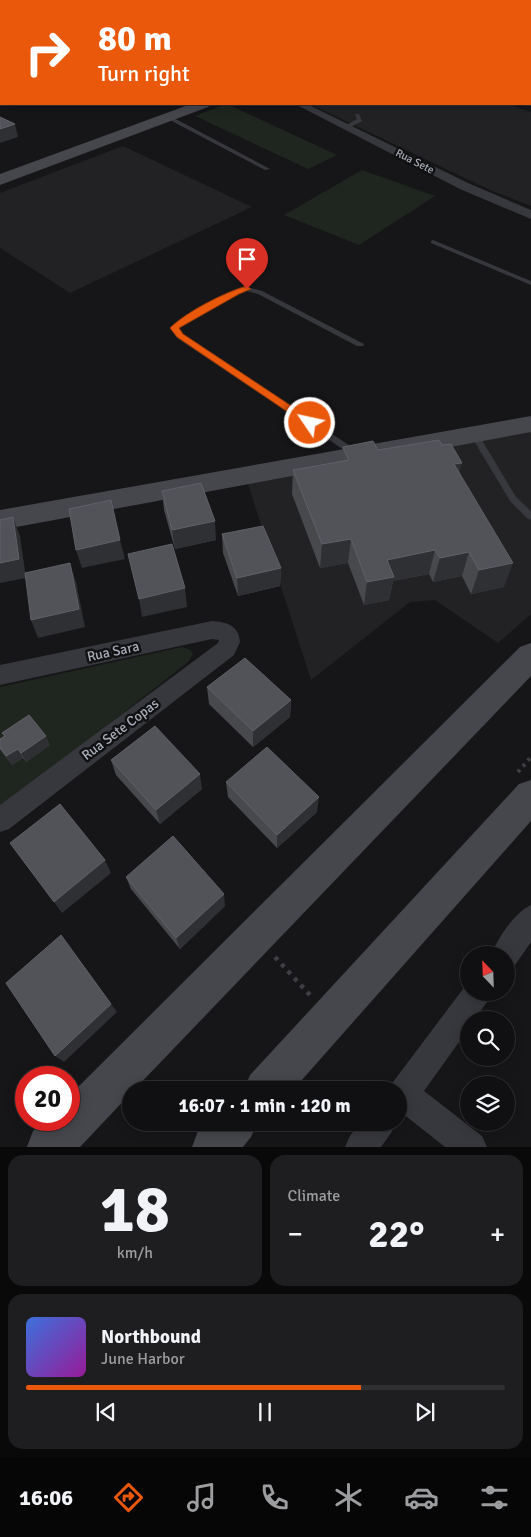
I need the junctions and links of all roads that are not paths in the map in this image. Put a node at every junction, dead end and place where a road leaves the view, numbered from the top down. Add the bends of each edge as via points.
1 (200, 105) edge
2 (306, 105) edge
3 (356, 115) dead end
4 (168, 117) junction
5 (347, 127) junction
6 (266, 169) dead end
7 (0, 180) edge
8 (531, 215) edge
9 (433, 242) dead end
10 (531, 283) edge
11 (360, 344) dead end
12 (531, 424) edge
13 (474, 434) junction
14 (359, 456) junction
15 (531, 517) edge
16 (0, 520) edge
17 (226, 633) joint
18 (531, 656) edge
19 (0, 675) edge
20 (531, 796) edge
21 (0, 820) edge
22 (531, 919) edge
23 (512, 946) edge
24 (470, 1001) edge
25 (273, 1081) edge
26 (407, 1088) edge
27 (407, 1100) edge
28 (228, 1131) edge
29 (373, 1131) edge
30 (49, 1147) edge
31 (214, 1147) edge
32 (361, 1147) edge
33 (471, 1147) edge

1 - 4 main road
2 - 5 street, Rua Sete
3 - 5 lane via 360,120
4 - 6 lane
4 - 7 main road
5 - 8 street, Rua Sete via 464,186
9 - 10 lane
11 - 14 lane via 260,292 247,289 174,328 180,336
12 - 13 main road
13 - 14 main road
13 - 15 lane via 513,499
14 - 16 main road
17 - 19 street, Rua Sara via 212,630
17 - 21 street, Rua Sete Copas via 230,641 226,649
18 - 30 main road
20 - 25 main road
22 - 23 street
24 - 26 street
27 - 33 street
28 - 31 main road
29 - 32 street

